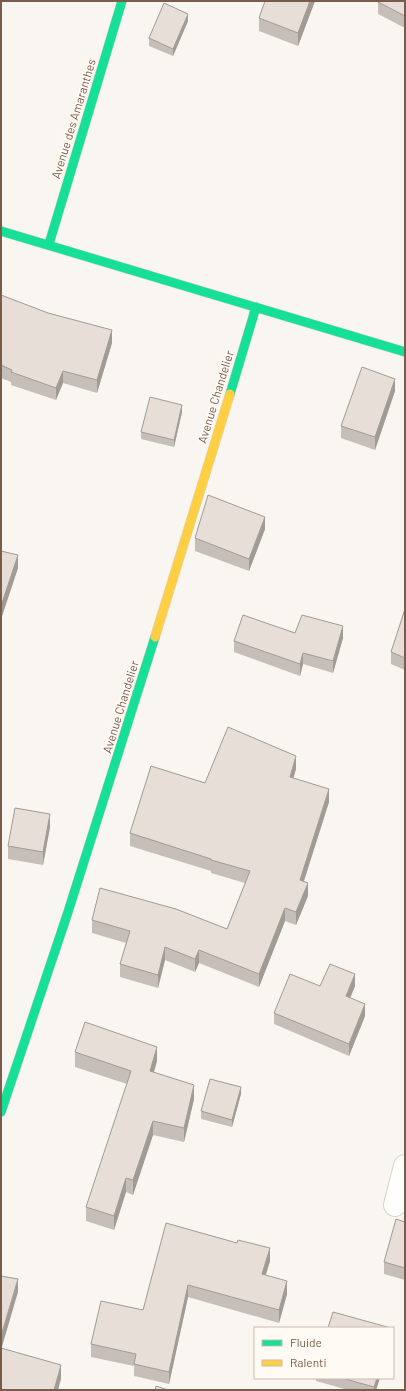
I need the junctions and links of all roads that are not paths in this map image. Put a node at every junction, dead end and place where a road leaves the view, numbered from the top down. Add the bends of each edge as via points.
1 (122, 1) edge
2 (1, 231) edge
3 (49, 244) junction
4 (256, 307) junction
5 (405, 352) edge
6 (1, 1112) edge
7 (405, 1166) edge
8 (395, 1205) dead end

1 - 3 street, Avenue des Amaranthes
2 - 3 street
3 - 4 street
4 - 5 street
4 - 6 street, Avenue Chandelier via 134,708
7 - 8 street

